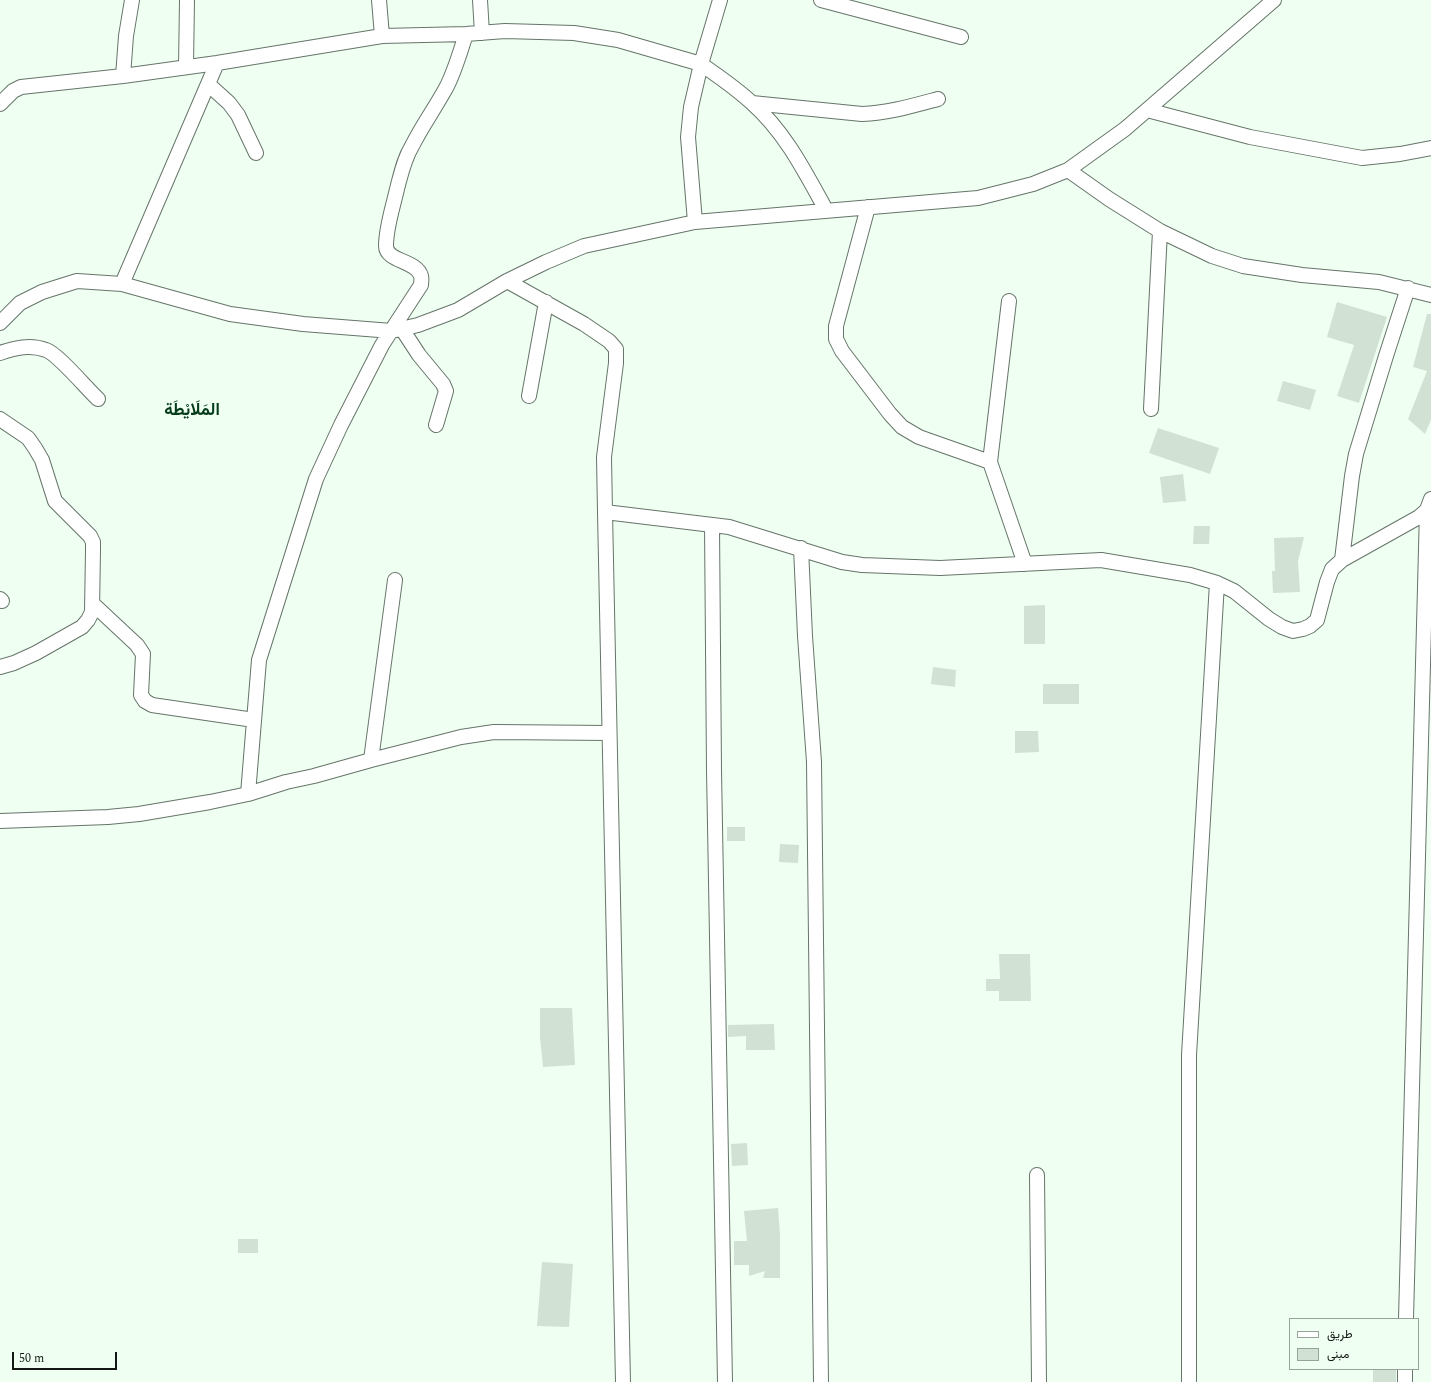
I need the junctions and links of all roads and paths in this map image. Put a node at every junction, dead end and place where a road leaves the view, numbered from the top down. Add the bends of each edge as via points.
1 (132, 0) edge
2 (187, 0) edge
3 (379, 0) edge
4 (480, 0) edge
5 (720, 0) edge
6 (821, 0) edge
7 (1274, 0) edge
8 (482, 33) junction
9 (466, 34) junction
10 (382, 36) junction
11 (961, 37) dead end
12 (217, 63) junction
13 (701, 64) junction
14 (186, 67) junction
15 (123, 76) junction
16 (208, 84) junction
17 (938, 99) dead end
18 (752, 103) junction
19 (0, 104) edge
20 (1147, 110) junction
21 (1431, 148) edge
22 (256, 153) dead end
23 (1068, 170) junction
24 (868, 207) junction
25 (826, 210) junction
26 (695, 222) junction
27 (1160, 231) junction
28 (507, 281) junction
29 (122, 284) junction
30 (1408, 288) junction
31 (1431, 295) edge
32 (1009, 301) dead end
33 (546, 302) junction
34 (0, 323) edge
35 (397, 330) junction
36 (0, 353) edge
37 (529, 396) dead end
38 (98, 399) dead end
39 (1151, 409) dead end
40 (0, 419) edge
41 (436, 425) dead end
42 (990, 462) junction
43 (1429, 505) edge
44 (605, 512) junction
45 (712, 525) junction
46 (800, 548) junction
47 (1342, 560) junction
48 (1025, 564) junction
49 (395, 580) dead end
50 (1217, 583) junction
51 (92, 603) junction
52 (0, 667) edge
53 (254, 720) junction
54 (609, 733) junction
55 (371, 760) junction
56 (248, 794) junction
57 (0, 821) edge
58 (1037, 1175) dead end
59 (1406, 1318) edge
60 (1405, 1370) edge
61 (623, 1382) edge
62 (725, 1382) edge
63 (821, 1382) edge
64 (1039, 1382) edge
65 (1189, 1382) edge
66 (1405, 1382) edge

1 - 15 street
2 - 14 street
3 - 10 street
4 - 8 street
5 - 13 street
6 - 11 street
7 - 20 street
8 - 9 street
8 - 13 street via 574,33 618,40
9 - 10 street
9 - 35 street via 446,88 405,161 392,209 386,248 389,254 413,266 421,276 421,285
10 - 12 street
12 - 14 street
12 - 16 street
13 - 18 street
13 - 26 street via 691,107 688,137
14 - 15 street
15 - 19 street via 21,87
16 - 22 street via 238,115
16 - 29 street
17 - 18 street via 897,110 862,114
18 - 25 street via 791,148
20 - 21 street via 1250,137 1362,158
20 - 23 street
23 - 24 street via 1033,184 978,198
23 - 27 street
24 - 25 street
24 - 42 street via 836,326 836,339 842,351 902,427 919,437
25 - 26 street
26 - 28 street via 584,246
27 - 30 street via 1212,256 1243,266 1302,275 1379,282
27 - 39 street
28 - 33 street
28 - 35 street via 458,310
29 - 34 street via 77,281 42,292 20,303
29 - 35 street via 230,314 303,324
30 - 31 street
30 - 47 street via 1356,454
32 - 42 street
33 - 37 street
33 - 44 street via 610,341 616,350 604,457
35 - 41 street via 443,384 446,391
35 - 53 street via 382,345 316,479 259,660
36 - 38 street via 31,346 47,350
40 - 51 street via 28,438 42,460 55,501 90,536 94,550
42 - 48 street
43 - 47 street via 1419,517
43 - 59 street
44 - 45 street
44 - 54 street
45 - 46 street via 736,529
45 - 62 street
46 - 48 street via 842,562 862,565 940,568
46 - 63 street via 814,762
47 - 50 street via 1332,569 1317,620 1310,626 1293,631 1269,619 1234,592
48 - 50 street via 1101,560 1190,575
49 - 55 street
50 - 65 street via 1189,1054
51 - 52 street via 92,612 82,627 36,653
51 - 53 street via 137,644 143,654 141,695 145,702
53 - 56 street
54 - 55 street via 494,732 461,737
54 - 61 street
55 - 56 street
56 - 57 street via 123,815
58 - 64 street
60 - 66 street

